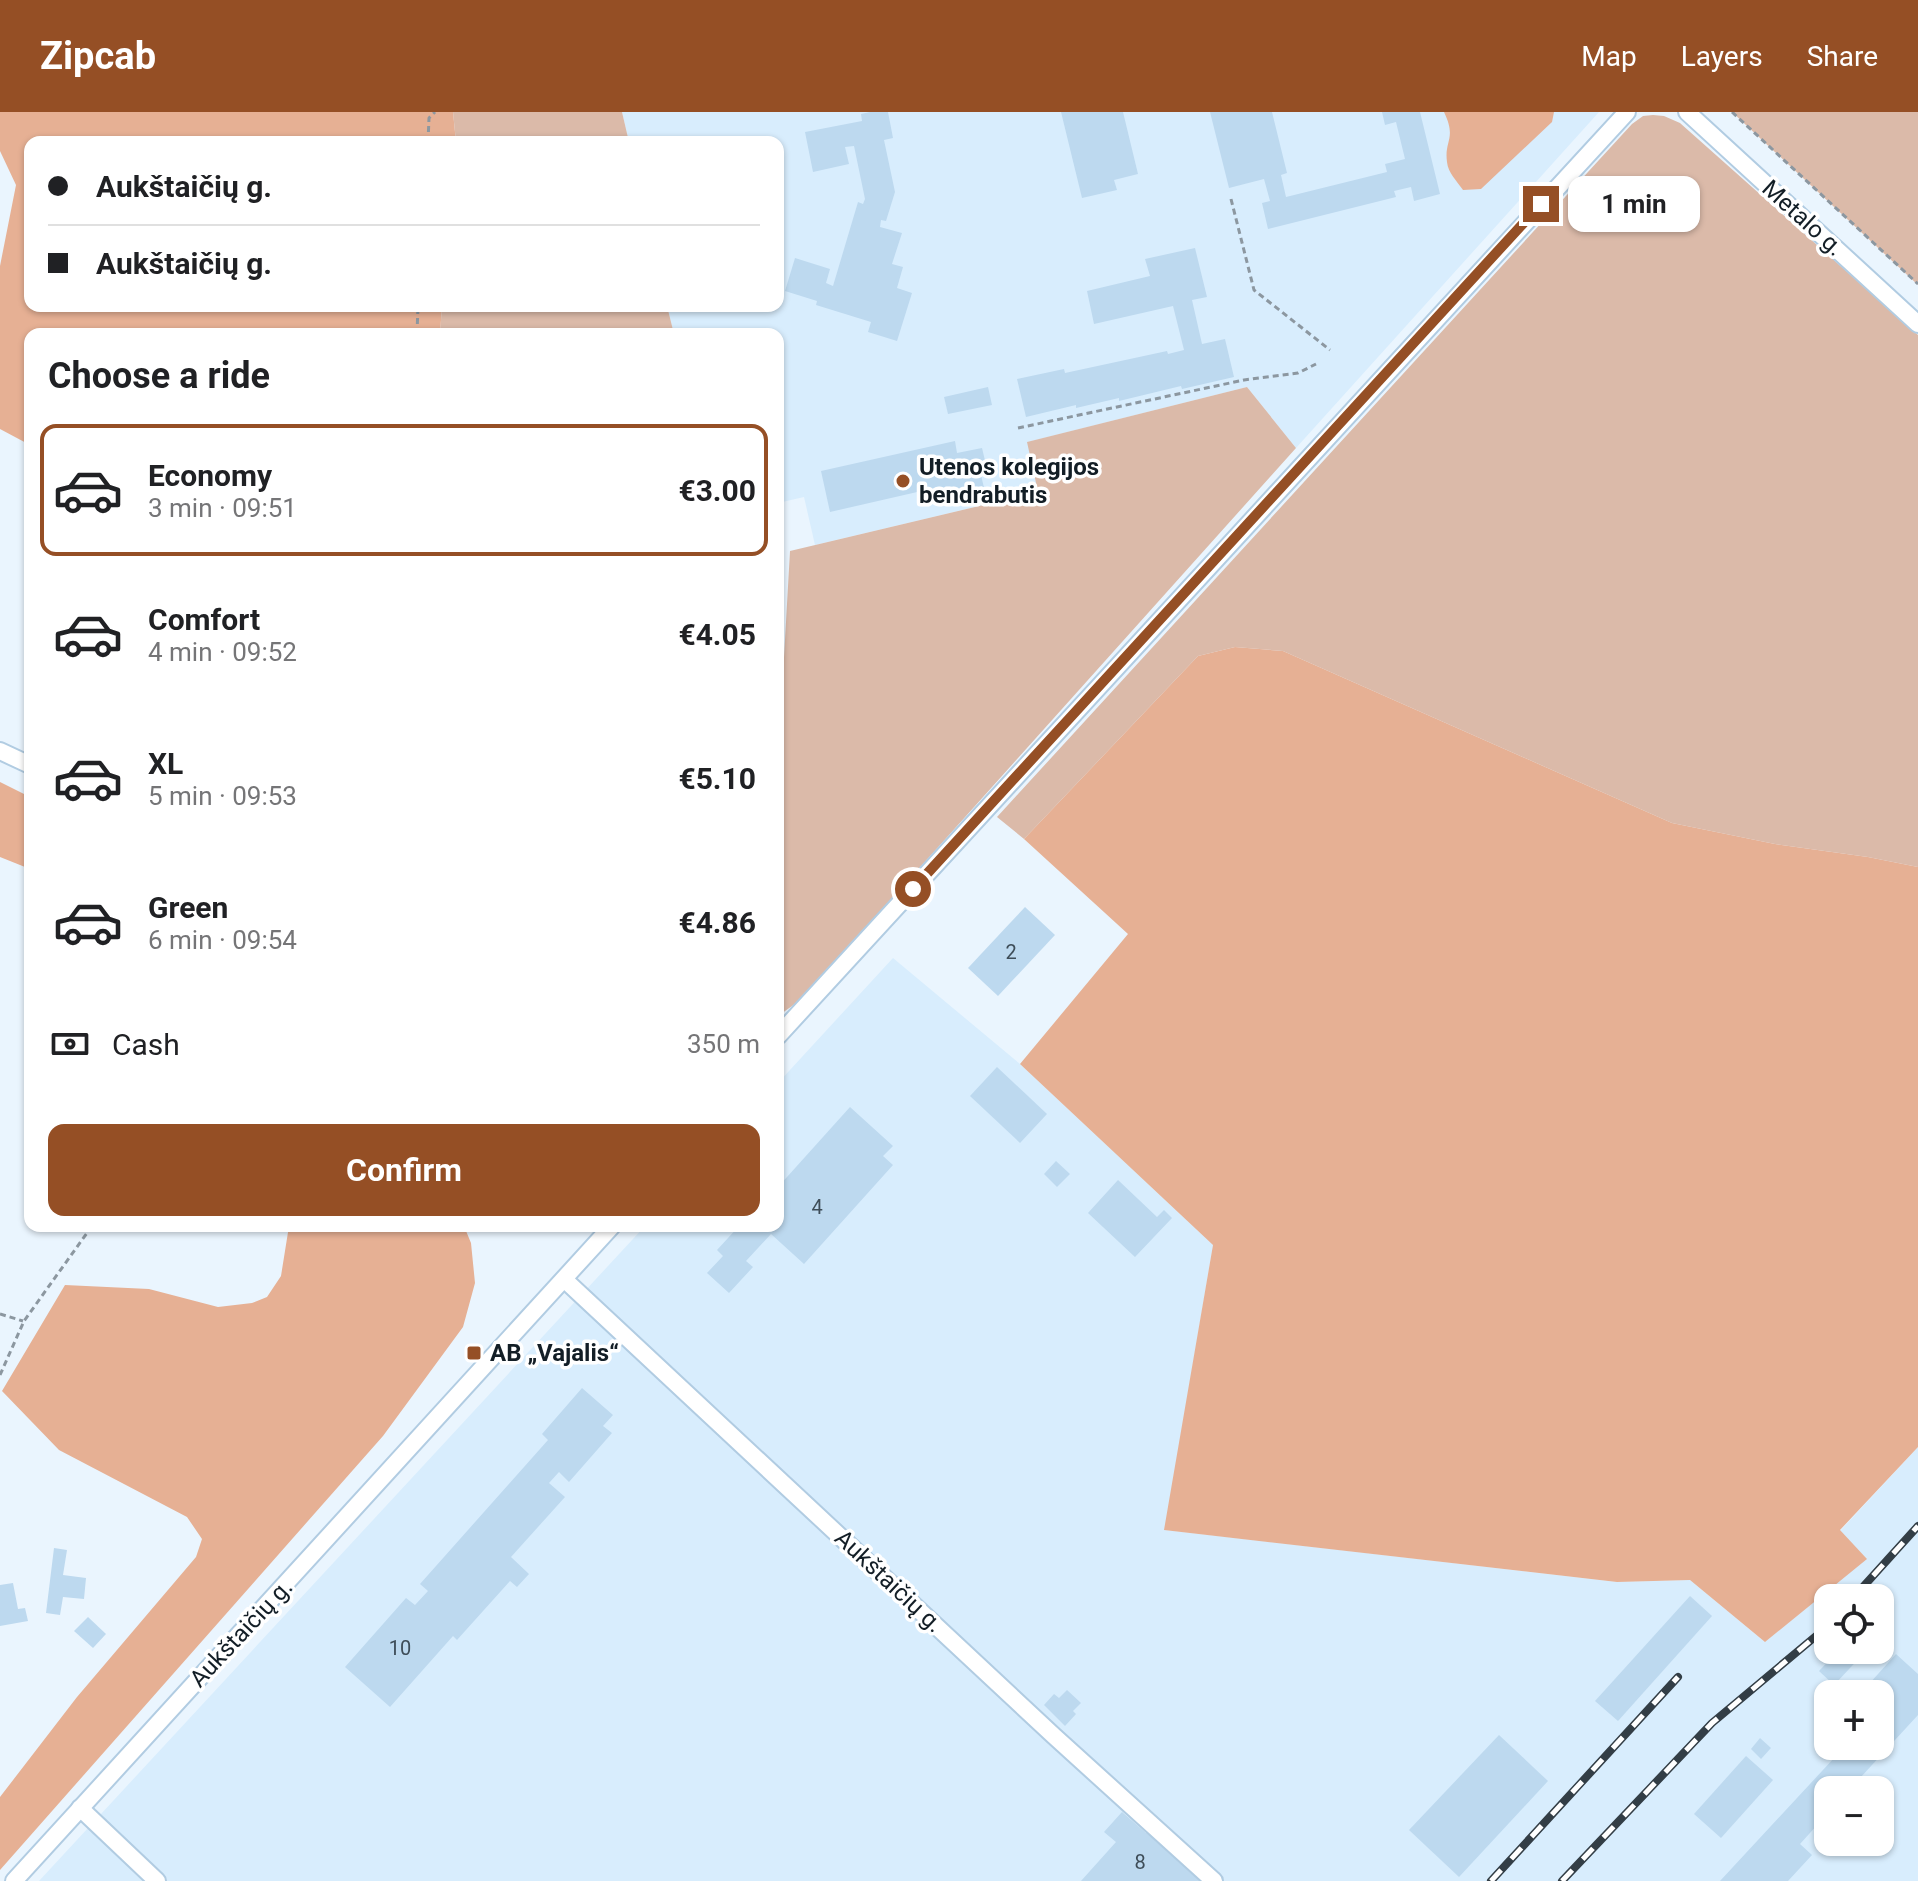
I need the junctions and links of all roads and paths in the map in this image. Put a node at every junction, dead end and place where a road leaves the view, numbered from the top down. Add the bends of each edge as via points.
1 (435, 112) edge
2 (1627, 112) edge
3 (1687, 112) edge
4 (1732, 112) edge
5 (428, 136) edge
6 (1231, 199) dead end
7 (1918, 284) edge
8 (1918, 324) edge
9 (1330, 350) dead end
10 (1316, 364) dead end
11 (1018, 428) dead end
12 (0, 751) edge
13 (24, 762) edge
14 (784, 1029) edge
15 (88, 1232) edge
16 (607, 1232) edge
17 (565, 1280) junction
18 (0, 1314) edge
19 (24, 1321) junction
20 (0, 1375) edge
21 (80, 1808) junction
22 (14, 1881) edge
23 (157, 1881) edge
24 (1214, 1881) edge

1 - 5 path via 429,118
2 - 14 street
3 - 8 street, Metalo g.
4 - 7 path
6 - 9 path via 1254,290
10 - 11 path via 1298,373
12 - 13 street
15 - 19 path
16 - 17 street, Aukštaičių g.
17 - 21 street, Aukštaičių g.
17 - 24 street, Aukštaičių g.
18 - 19 path
19 - 20 path
21 - 22 street, Aukštaičių g.
21 - 23 street

